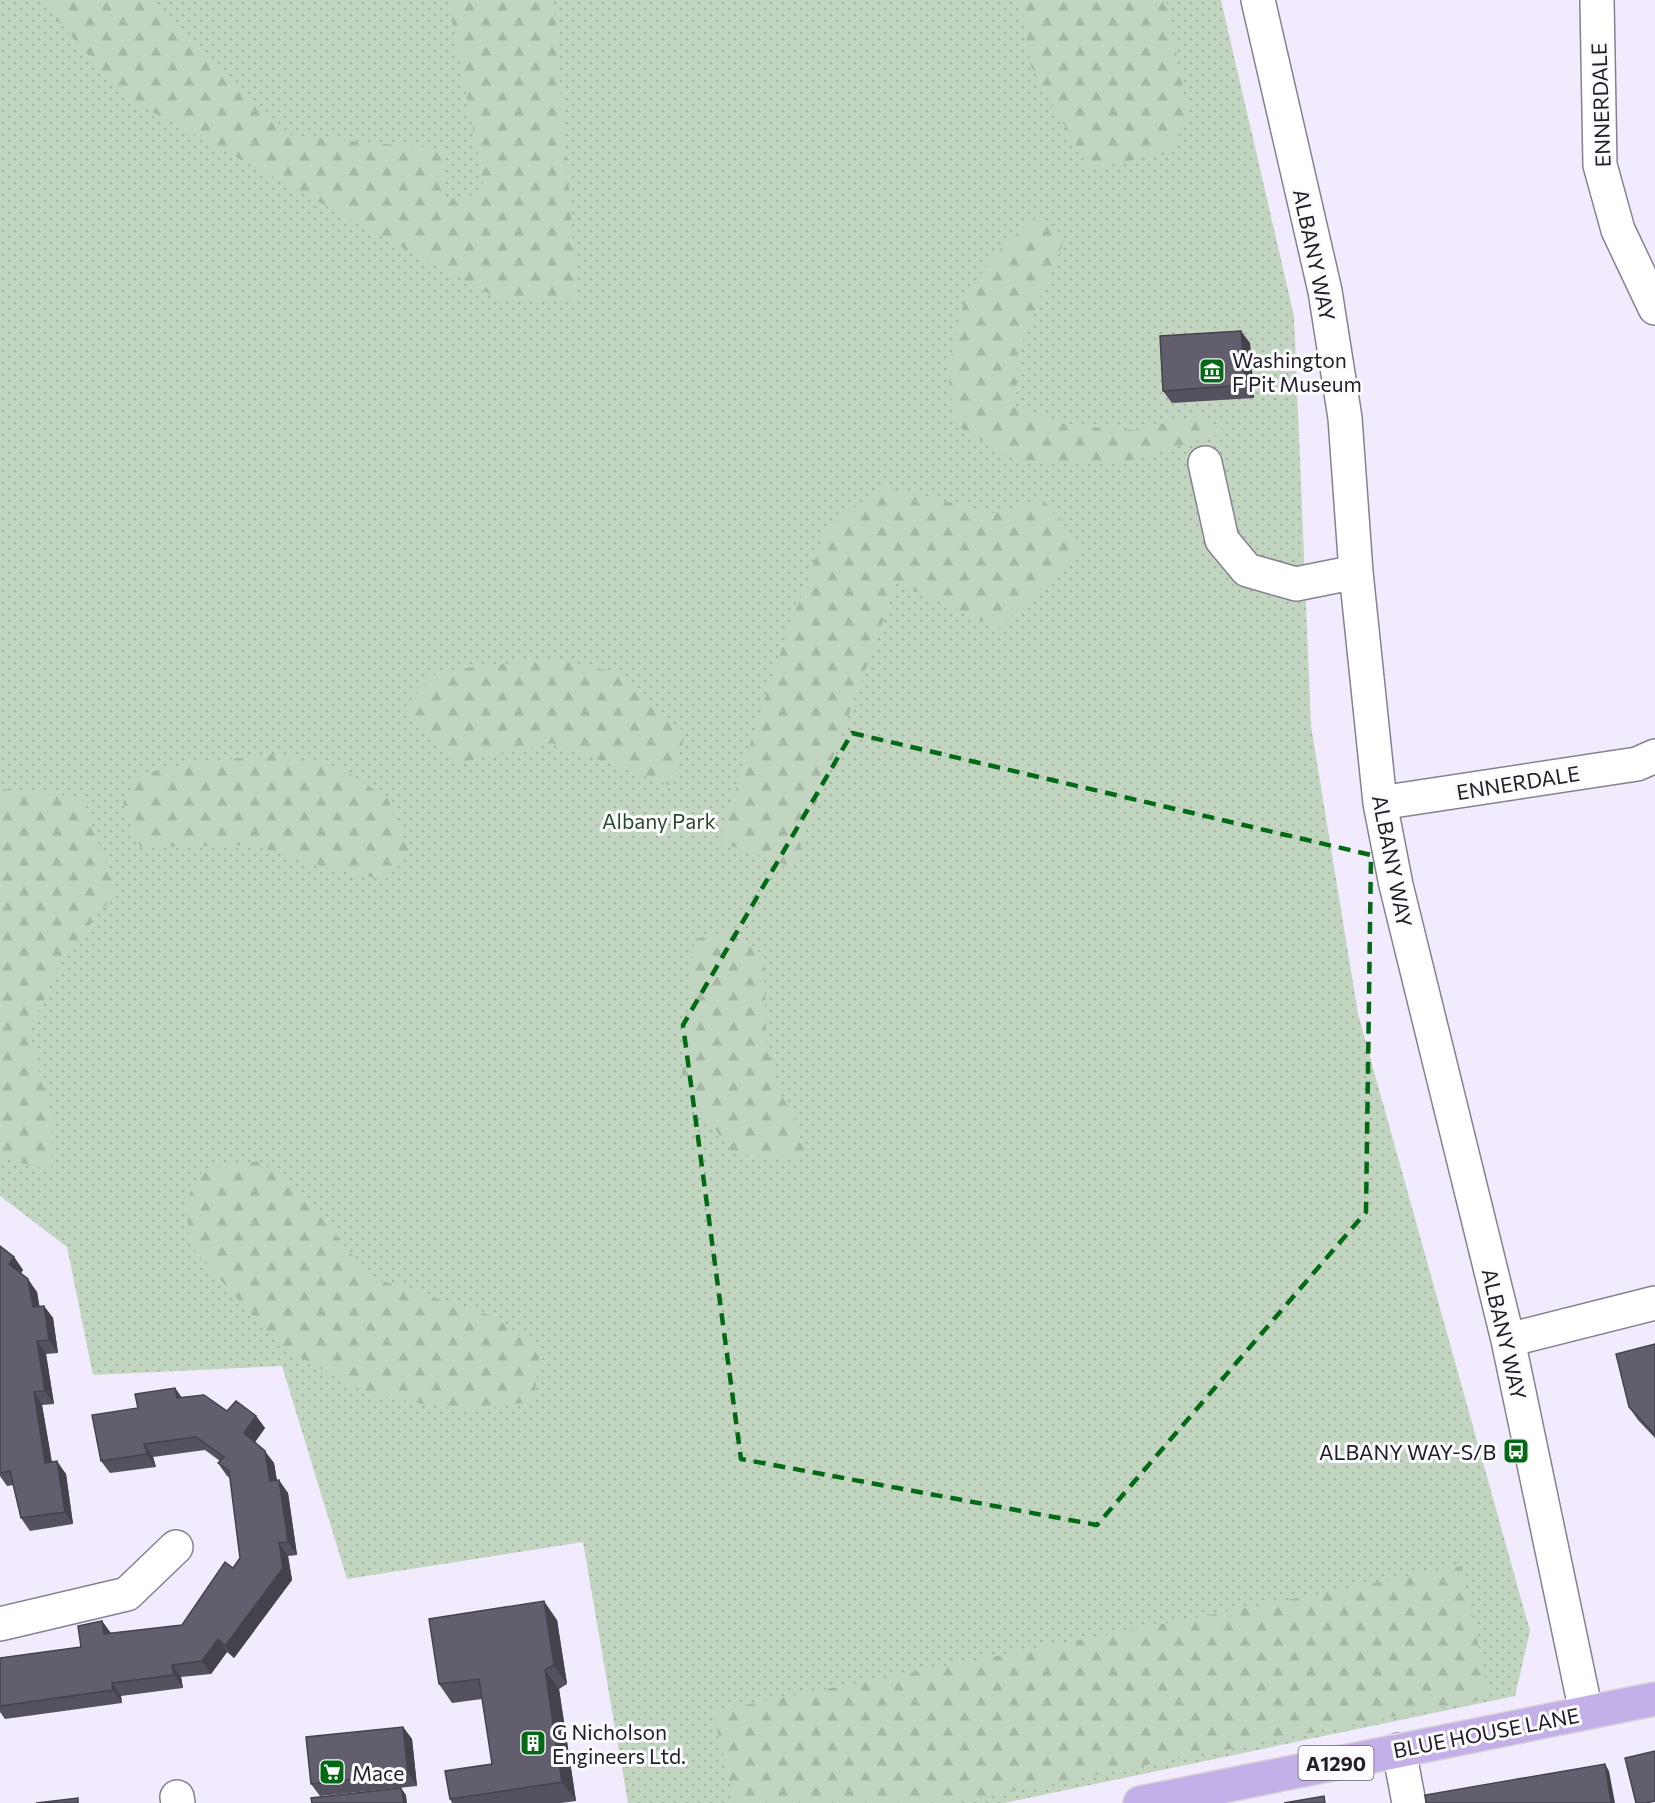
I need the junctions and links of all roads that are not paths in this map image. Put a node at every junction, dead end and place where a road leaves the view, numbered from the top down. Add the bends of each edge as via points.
1 (1258, 0) edge
2 (1597, 0) edge
3 (1655, 308) edge
4 (1205, 463) dead end
5 (1356, 572) junction
6 (1655, 756) edge
7 (1380, 803) junction
8 (1655, 1303) edge
9 (1508, 1340) junction
10 (176, 1547) dead end
11 (0, 1624) edge
12 (1655, 1699) edge
13 (1586, 1712) junction
14 (1399, 1750) junction
15 (1140, 1803) edge
16 (1409, 1803) edge

1 - 5 street, ALBANY WAY via 1325,291 1345,418
2 - 3 street, ENNERDALE via 1600,165 1618,230
4 - 5 street via 1222,540 1247,570 1296,584
5 - 7 street, ALBANY WAY
6 - 7 street, ENNERDALE via 1637,764
7 - 9 street, ALBANY WAY via 1396,885
8 - 9 street
9 - 13 street, ALBANY WAY
10 - 11 street via 127,1594
12 - 13 main road, BLUE HOUSE LANE / A1290
13 - 14 main road, BLUE HOUSE LANE / A1290
14 - 15 main road, BLUE HOUSE LANE / A1290
14 - 16 street

